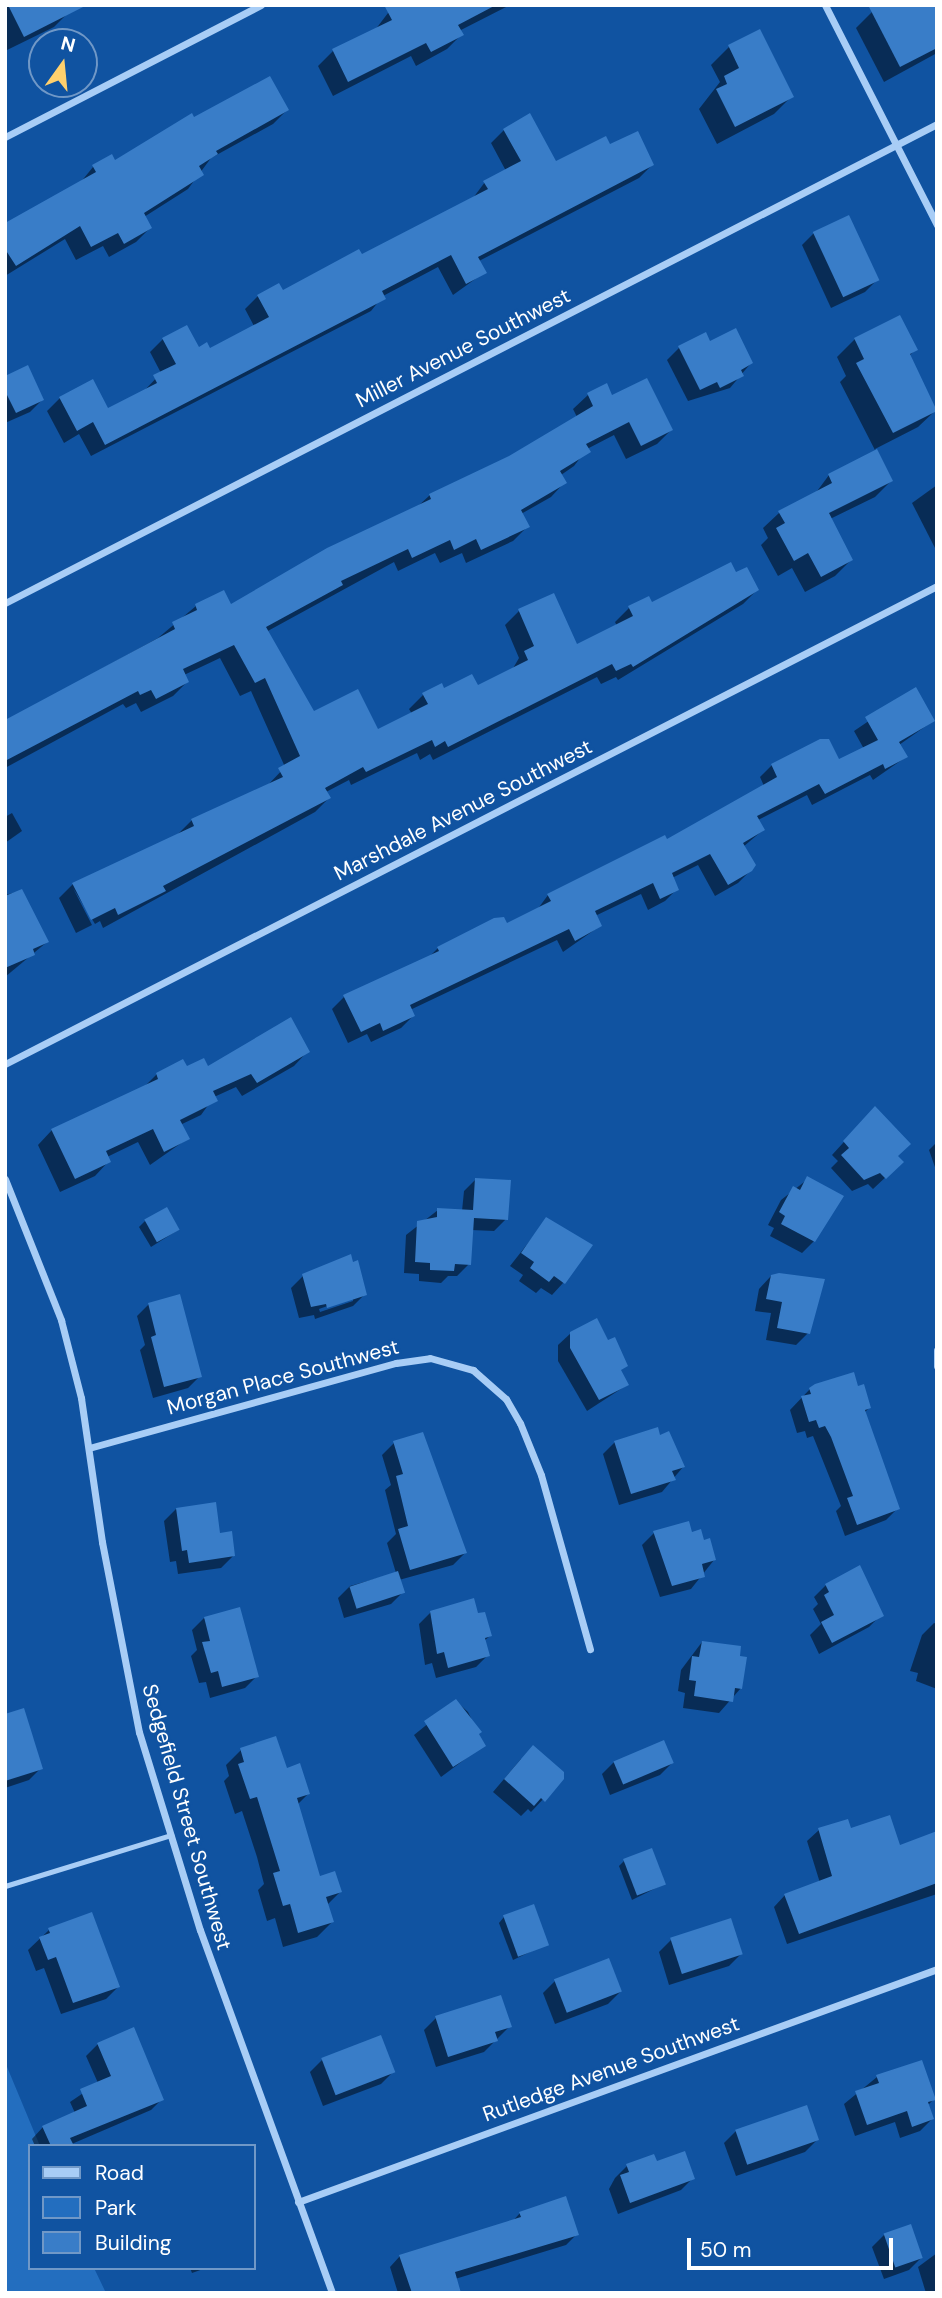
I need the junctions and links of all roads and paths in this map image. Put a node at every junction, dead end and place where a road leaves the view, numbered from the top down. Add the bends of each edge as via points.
1 (261, 5) edge
2 (825, 5) edge
3 (937, 124) edge
4 (5, 137) edge
5 (895, 145) junction
6 (937, 225) edge
7 (937, 586) edge
8 (5, 603) edge
9 (5, 1064) edge
10 (5, 1180) edge
11 (937, 1350) edge
12 (937, 1366) edge
13 (89, 1448) junction
14 (590, 1649) dead end
15 (171, 1835) junction
16 (5, 1886) edge
17 (937, 1969) edge
18 (298, 2202) junction
19 (332, 2293) edge

1 - 4 street
2 - 5 street
3 - 5 street, Miller Avenue Southwest
5 - 6 street
5 - 8 street, Miller Avenue Southwest
7 - 9 street, Marshdale Avenue Southwest
10 - 13 street, Sedgefield Street Southwest via 61,1320
11 - 12 street
13 - 14 street, Morgan Place Southwest via 396,1363 430,1358 473,1370 506,1399 520,1423 541,1475
13 - 15 street, Sedgefield Street Southwest via 139,1732
15 - 16 lane
15 - 18 street, Sedgefield Street Southwest via 200,1930
17 - 18 street, Rutledge Avenue Southwest
18 - 19 street, Sedgefield Street Southwest

